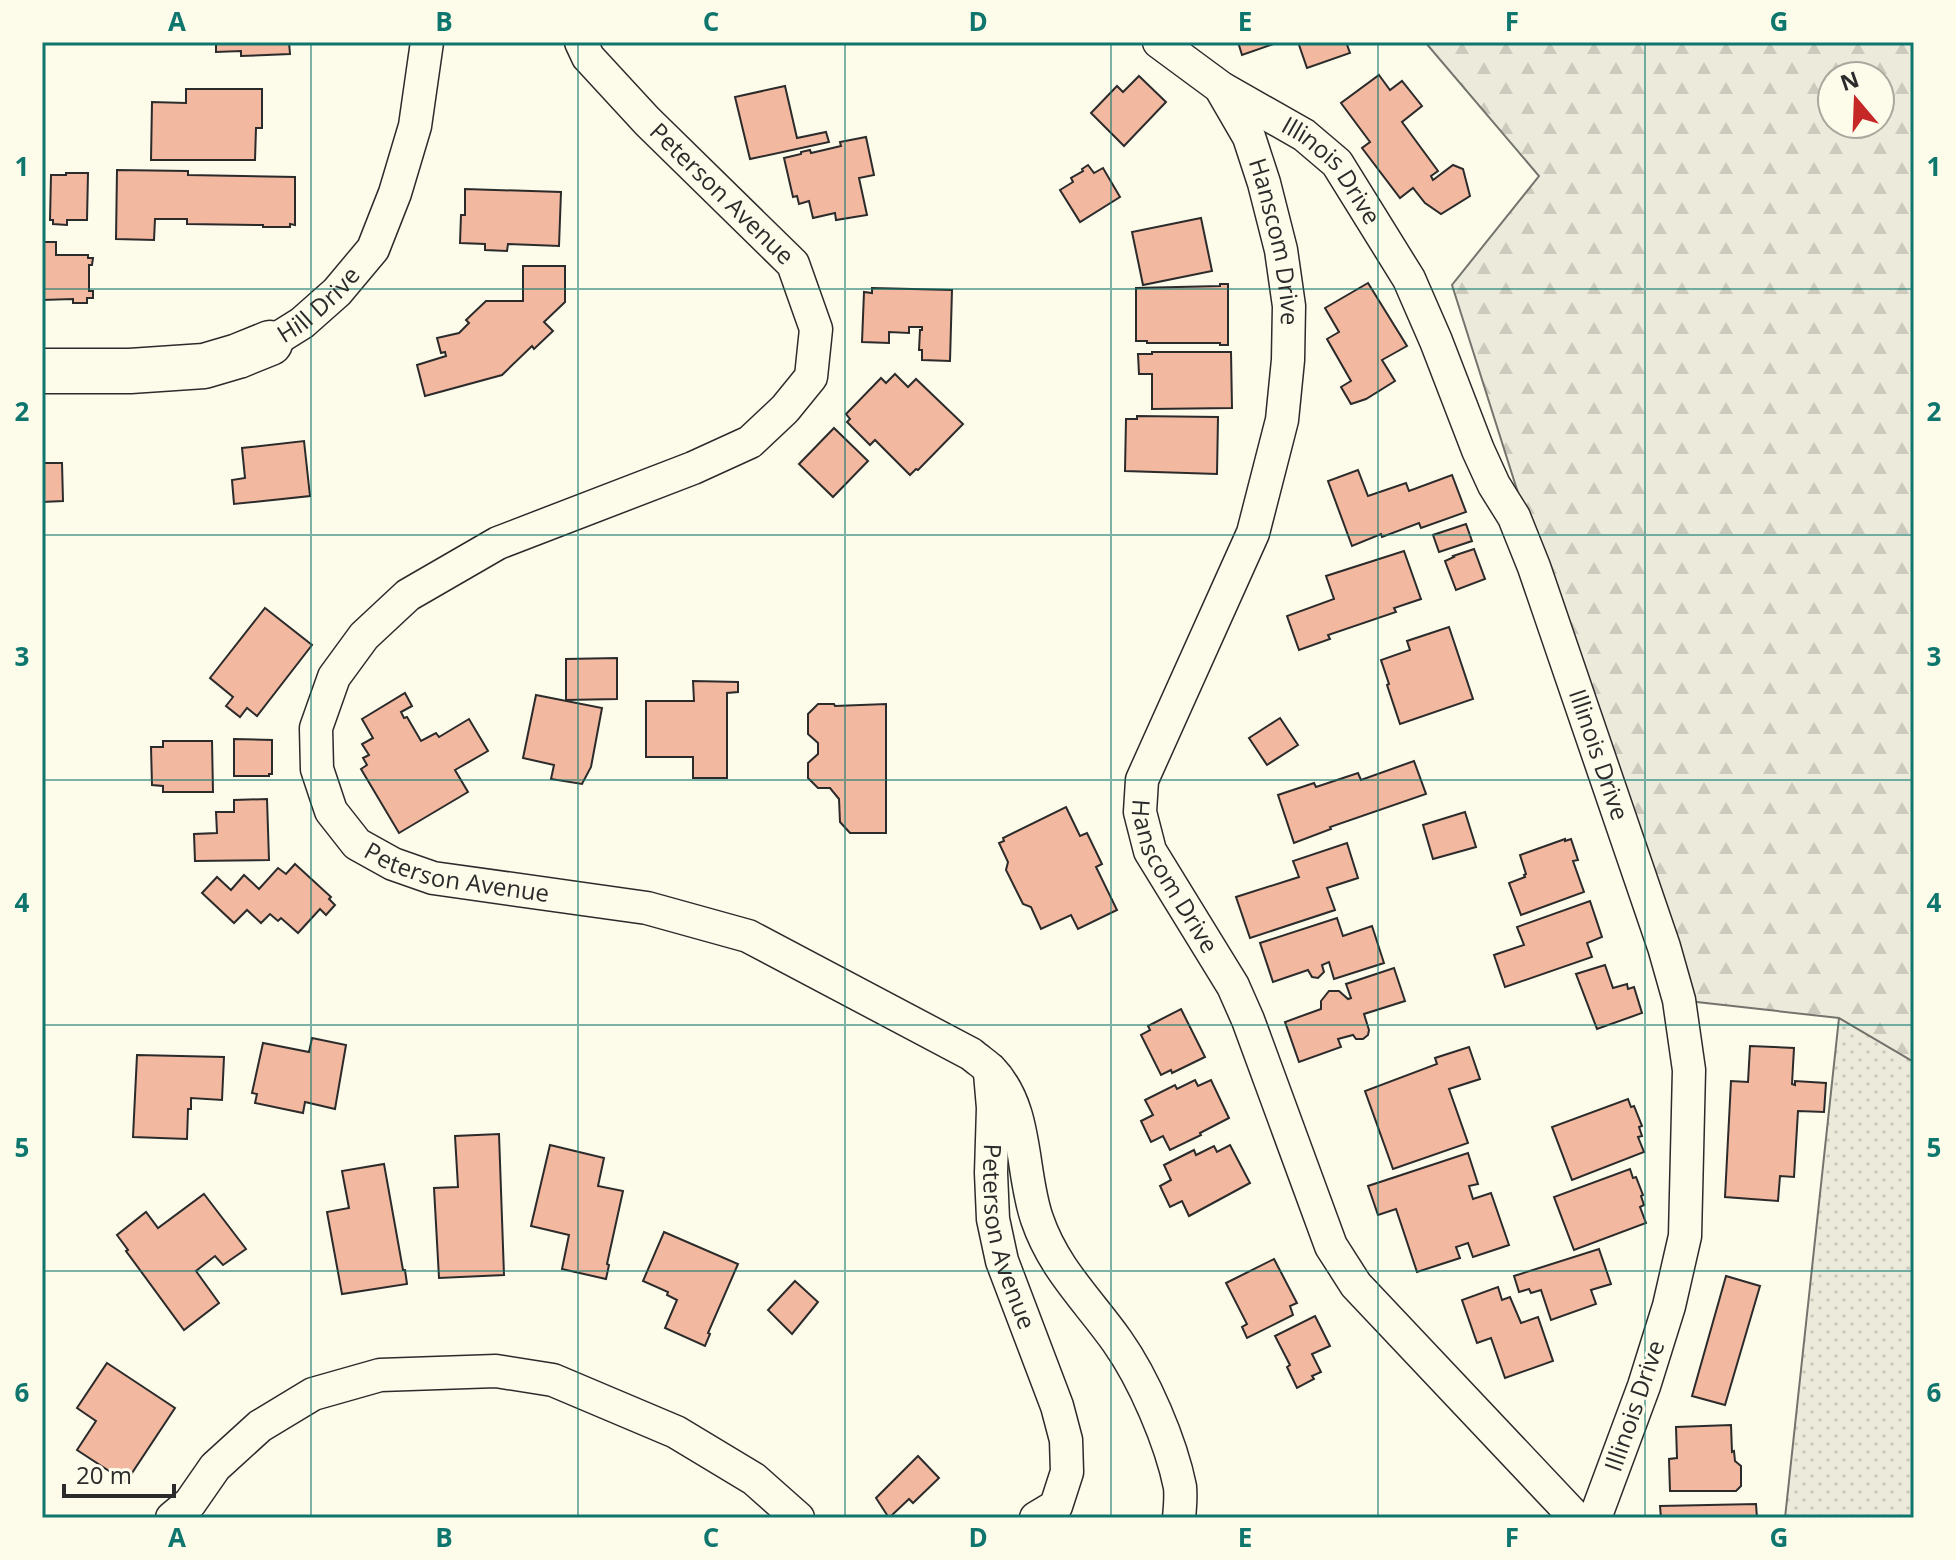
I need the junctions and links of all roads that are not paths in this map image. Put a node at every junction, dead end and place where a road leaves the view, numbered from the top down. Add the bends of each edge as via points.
1 (427, 42) edge
2 (581, 42) edge
3 (1159, 42) edge
4 (1220, 87) junction
5 (270, 343) joint
6 (42, 371) edge
7 (990, 1069) junction
8 (172, 1518) edge
9 (798, 1518) edge
10 (1036, 1518) edge
11 (1179, 1518) edge
12 (1576, 1518) edge
13 (1595, 1518) edge

1 - 5 street, Hill Drive via 415,126 373,249 337,292
2 - 7 street, Peterson Avenue via 588,57 647,121 793,264 816,329 811,377 750,442 498,543 408,595 364,636 334,677 316,728 317,769 331,811 357,844 433,878 647,908 748,936
3 - 4 street, Hanscom Drive
4 - 12 street, Hanscom Drive via 1249,137 1281,250 1289,306 1282,420 1253,533 1142,780 1143,825 1150,851 1233,986 1331,1246 1356,1285
4 - 13 street, Illinois Drive via 1304,135 1337,163 1409,279 1478,450 1534,567 1679,1000 1689,1070 1685,1236 1648,1373
5 - 6 street, Hill Drive via 204,366
7 - 10 street, Peterson Avenue via 993,1219 1002,1261 1066,1440 1067,1472 1056,1506
7 - 11 street via 1009,1095 1020,1129 1032,1205 1044,1241 1117,1341 1153,1407 1180,1490
8 - 9 street via 190,1503 215,1467 260,1426 313,1394 380,1375 496,1371 553,1380 676,1432 754,1479

